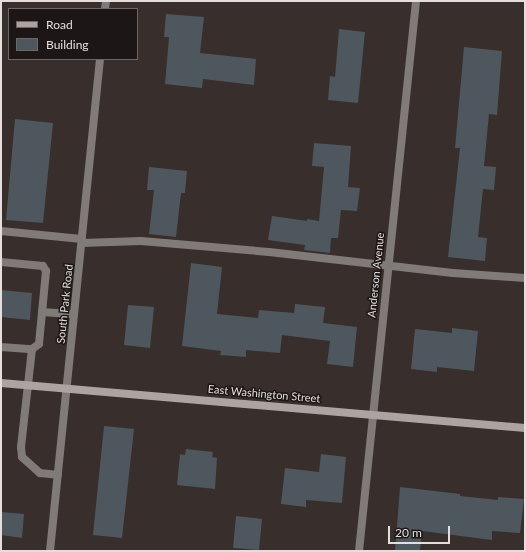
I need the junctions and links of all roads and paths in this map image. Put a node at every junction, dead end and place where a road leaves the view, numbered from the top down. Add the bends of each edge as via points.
1 (416, 1) edge
2 (100, 60) edge
3 (1, 231) edge
4 (82, 241) junction
5 (1, 262) edge
6 (388, 265) junction
7 (525, 278) edge
8 (42, 312) junction
9 (74, 314) junction
10 (1, 347) edge
11 (32, 349) junction
12 (1, 383) edge
13 (28, 385) junction
14 (67, 388) junction
15 (373, 414) junction
16 (525, 428) edge
17 (58, 475) junction
18 (50, 551) edge
19 (359, 551) edge

1 - 6 street, Anderson Avenue
2 - 4 street, South Park Road
3 - 4 street
4 - 6 street via 141,242 269,252
4 - 9 street, South Park Road
5 - 8 street via 43,266 46,271
6 - 7 street
6 - 15 street, Anderson Avenue
8 - 9 street
8 - 11 street via 39,344
9 - 14 street, South Park Road
10 - 11 street
11 - 13 street
12 - 13 street, East Washington Street
13 - 14 street, East Washington Street
13 - 17 street via 22,458 40,473
14 - 15 street, East Washington Street
14 - 17 street, South Park Road
15 - 16 street, East Washington Street
15 - 19 street, Anderson Avenue
17 - 18 street, South Park Road

